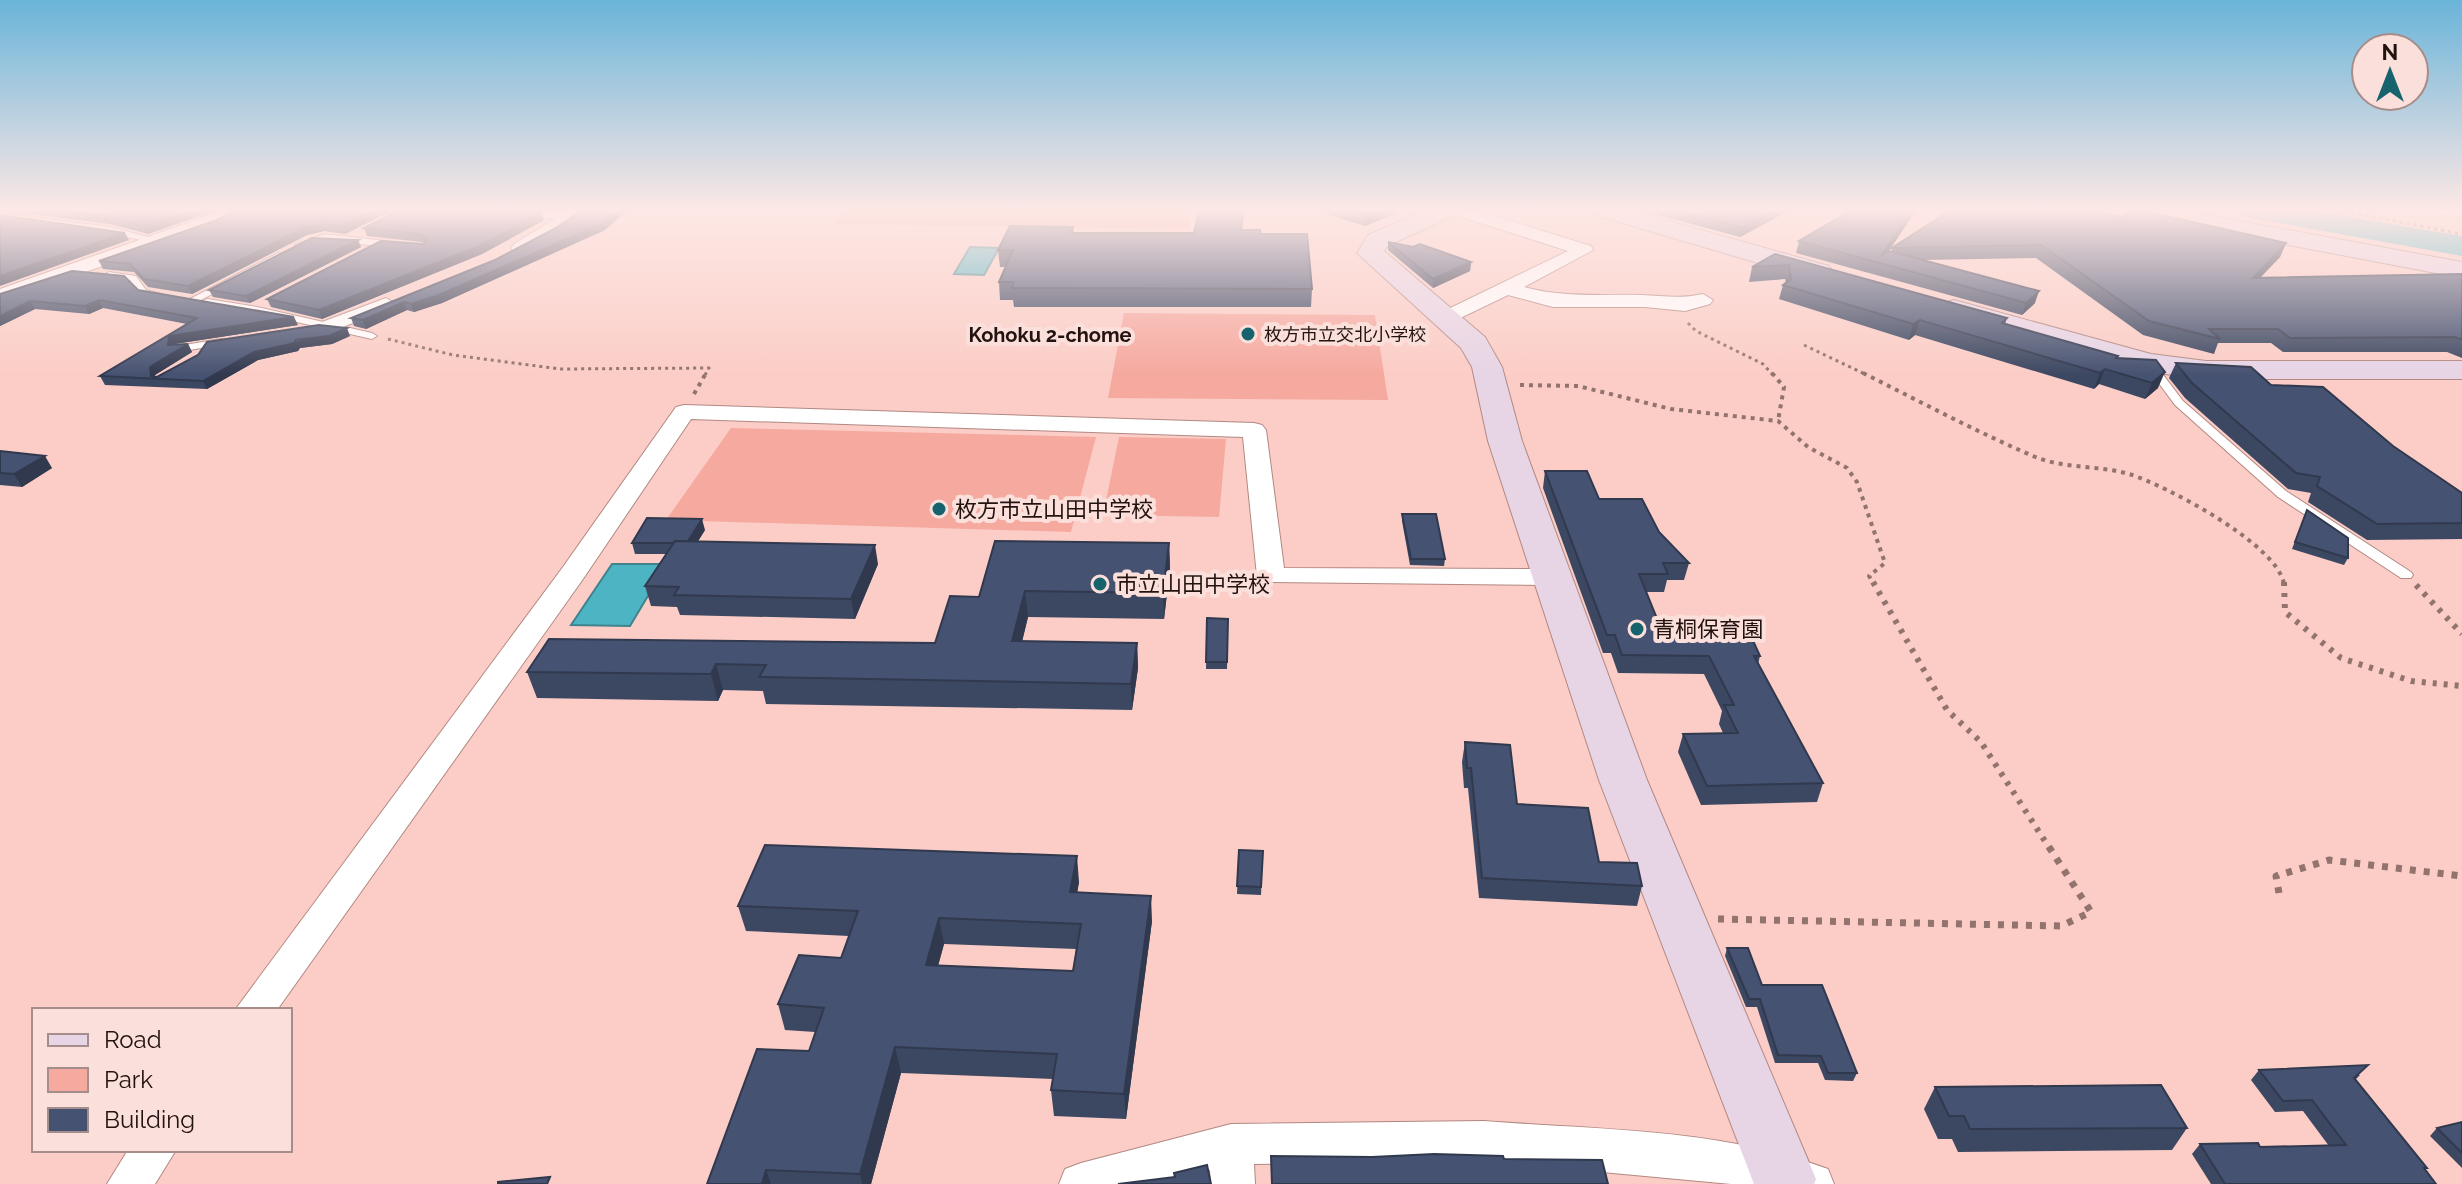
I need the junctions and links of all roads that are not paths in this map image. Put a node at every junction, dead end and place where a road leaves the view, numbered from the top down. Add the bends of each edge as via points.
1 (90, 265) edge
2 (261, 265) edge
3 (1384, 265) edge
4 (1553, 265) edge
5 (1798, 265) edge
6 (2437, 265) edge
7 (2462, 270) edge
8 (71, 272) junction
9 (1846, 279) edge
10 (1506, 288) junction
11 (0, 296) edge
12 (168, 296) edge
13 (180, 298) edge
14 (400, 298) edge
15 (193, 300) junction
16 (265, 303) edge
17 (1694, 303) road end
18 (1934, 304) edge
19 (252, 309) junction
20 (1445, 318) junction
21 (329, 326) junction
22 (298, 331) edge
23 (372, 336) road end
24 (236, 340) edge
25 (205, 345) junction
26 (178, 349) edge
27 (197, 359) edge
28 (2149, 363) junction
29 (2462, 370) edge
30 (2406, 575) road end
31 (1551, 577) junction
32 (256, 1008) edge
33 (153, 1152) edge
34 (1232, 1164) edge
35 (1794, 1182) edge
36 (129, 1184) edge
37 (1081, 1184) edge

1 - 8 street
2 - 15 lane
3 - 20 street
4 - 10 street
5 - 9 street
6 - 7 street
8 - 11 street
8 - 12 lane via 133,278 143,292
10 - 17 street via 1553,301
10 - 20 street
13 - 15 lane
14 - 21 street
15 - 19 lane
16 - 19 lane
18 - 28 street
19 - 21 lane
20 - 31 street via 1474,343 1487,367 1501,430
21 - 22 lane
21 - 23 lane
24 - 25 lane
25 - 26 lane
25 - 27 lane
28 - 29 street via 2206,370
28 - 30 lane via 2179,403 2282,494
31 - 32 street via 1271,576 1254,430 684,412
31 - 35 street via 1623,780
33 - 36 street
34 - 35 street via 1484,1141 1717,1160
34 - 37 street

